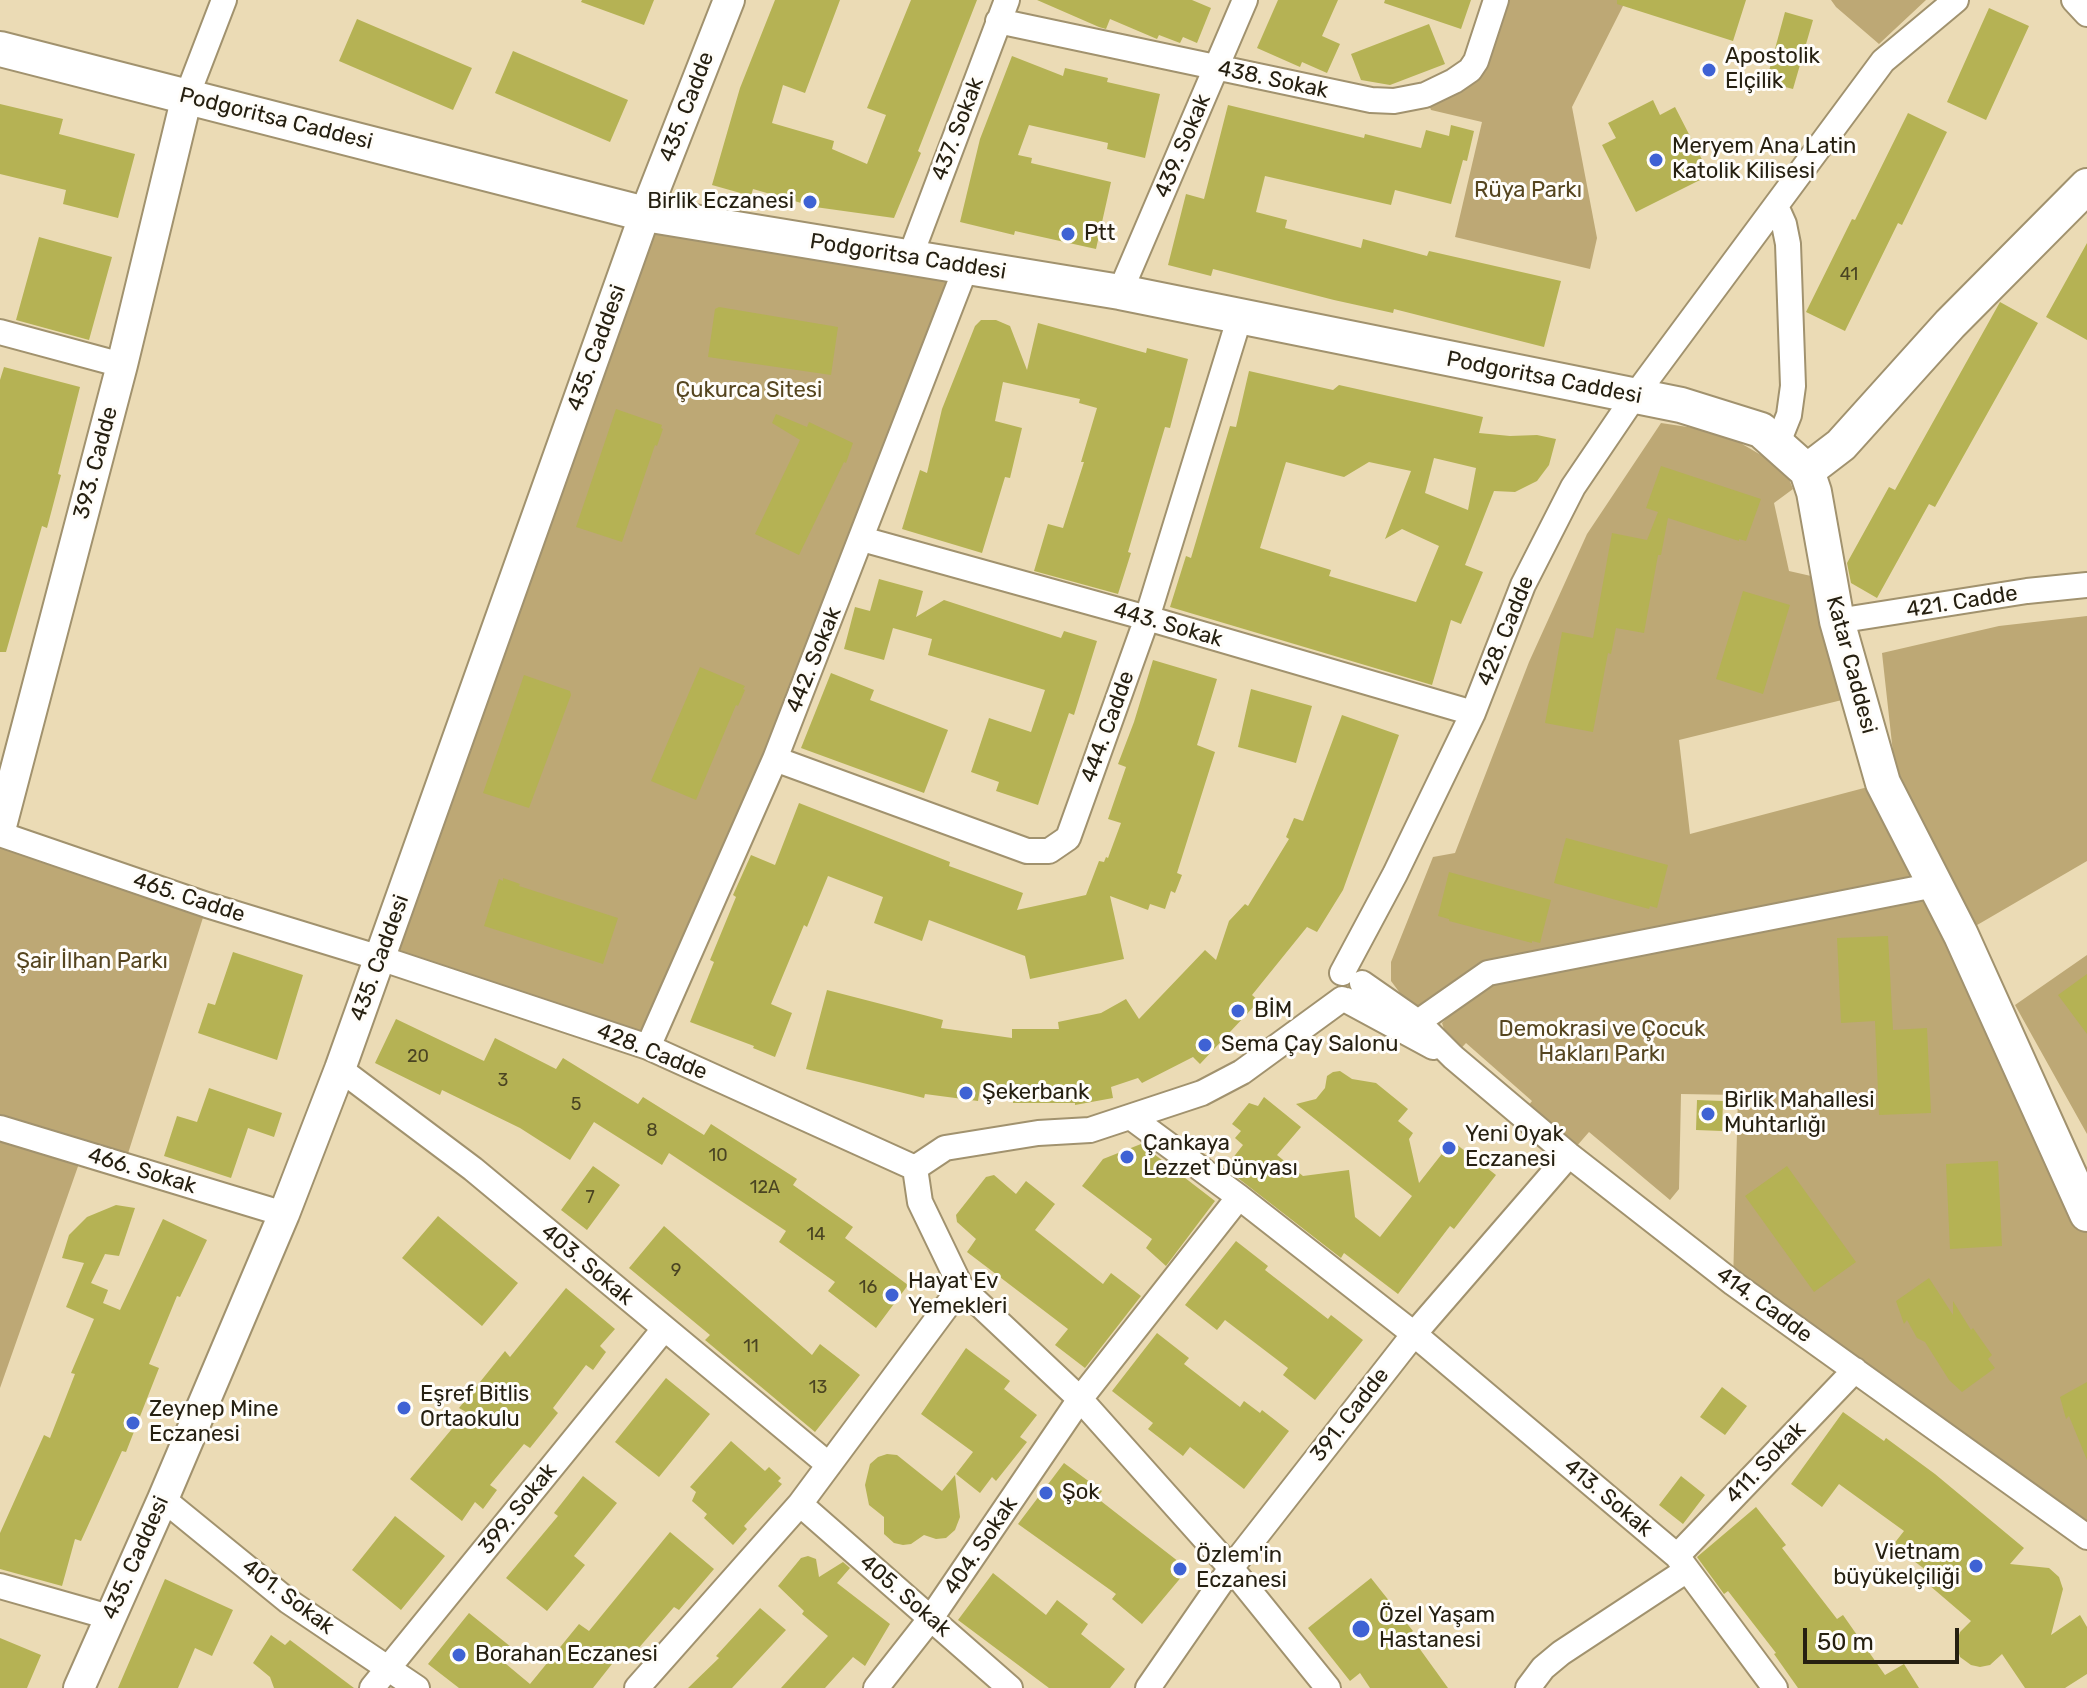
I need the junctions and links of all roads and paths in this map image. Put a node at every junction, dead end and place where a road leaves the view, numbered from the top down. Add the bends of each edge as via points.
1 (224, 0) edge
2 (729, 0) edge
3 (1245, 0) edge
4 (1496, 0) edge
5 (1956, 0) edge
6 (2074, 0) edge
7 (1002, 11) edge
8 (2087, 14) edge
9 (0, 49) edge
10 (1216, 68) junction
11 (187, 96) junction
12 (2087, 186) edge
13 (1776, 206) junction
14 (645, 214) junction
15 (910, 257) junction
16 (966, 267) junction
17 (1120, 292) junction
18 (1240, 316) junction
19 (0, 332) edge
20 (122, 365) junction
21 (1634, 397) junction
22 (1777, 445) junction
23 (1807, 471) junction
24 (862, 539) junction
25 (2087, 585) edge
26 (1147, 618) junction
27 (1837, 621) junction
28 (1473, 713) junction
29 (775, 759) junction
30 (0, 832) edge
31 (1935, 885) junction
32 (380, 958) junction
33 (1347, 986) junction
34 (1418, 1022) junction
35 (648, 1047) junction
36 (1453, 1057) junction
37 (340, 1069) junction
38 (1132, 1118) junction
39 (0, 1128) edge
40 (1569, 1155) junction
41 (915, 1168) junction
42 (1239, 1197) junction
43 (284, 1214) junction
44 (2087, 1214) edge
45 (961, 1287) junction
46 (664, 1329) junction
47 (1414, 1334) junction
48 (1855, 1370) junction
49 (1080, 1399) junction
50 (829, 1465) junction
51 (163, 1499) junction
52 (800, 1504) junction
53 (2087, 1537) edge
54 (1682, 1563) junction
55 (1231, 1568) junction
56 (0, 1586) edge
57 (109, 1617) junction
58 (931, 1618) junction
59 (389, 1668) junction
60 (79, 1688) edge
61 (372, 1688) edge
62 (417, 1688) edge
63 (637, 1688) edge
64 (876, 1688) edge
65 (1010, 1688) edge
66 (1148, 1688) edge
67 (1328, 1688) edge
68 (1528, 1688) edge
69 (1775, 1688) edge

1 - 11 street
2 - 14 street, 435. Cadde
3 - 10 street, 439. Sokak
4 - 10 street, 438. Sokak via 1470,70 1410,99 1371,100
5 - 13 street, 428. Cadde via 1883,61
6 - 8 street
7 - 10 street, 438. Sokak
7 - 15 street, 437. Sokak
9 - 11 main road, Podgoritsa Caddesi
10 - 17 street, 439. Sokak
11 - 14 main road, Podgoritsa Caddesi
11 - 20 street, 393. Cadde
12 - 23 main road via 1950,324 1841,445
13 - 21 street, 428. Cadde
13 - 22 street via 1788,244 1793,386
14 - 15 main road, Podgoritsa Caddesi
14 - 32 street, 435. Caddesi
15 - 16 main road, Podgoritsa Caddesi
16 - 17 main road, Podgoritsa Caddesi
16 - 24 street, 442. Sokak
17 - 18 main road, Podgoritsa Caddesi
18 - 21 main road, Podgoritsa Caddesi
18 - 26 street, 444. Cadde
19 - 20 street
20 - 30 street, 393. Cadde
21 - 22 main road, Podgoritsa Caddesi via 1723,417 1761,430
21 - 28 street, 428. Cadde via 1573,487 1523,585
22 - 23 main road, Podgoritsa Caddesi
23 - 27 main road, Katar Caddesi
24 - 26 street, 443. Sokak
24 - 29 street, 442. Sokak
25 - 27 street, 421. Cadde
26 - 28 street, 443. Sokak
26 - 29 street, 444. Cadde via 1068,838 1049,851 1027,851
27 - 31 main road, Katar Caddesi via 1883,783
28 - 33 street, 428. Cadde
29 - 35 street, 442. Sokak
30 - 32 street, 465. Cadde via 207,905
31 - 34 street via 1488,973
31 - 44 main road, Katar Caddesi
32 - 35 street, 428. Cadde
32 - 37 street, 435. Caddesi
33 - 34 street
33 - 36 street
33 - 38 street via 1242,1072
34 - 36 street
35 - 41 street, 428. Cadde
36 - 40 street, 414. Cadde
37 - 43 street, 435. Caddesi
37 - 46 street, 403. Sokak via 473,1169
38 - 41 street via 1090,1130 945,1148
38 - 42 street, 413. Sokak
39 - 43 street, 466. Sokak
40 - 47 street, 391. Cadde
40 - 48 street, 414. Cadde
41 - 45 street via 920,1202
42 - 47 street, 413. Sokak
42 - 49 street, 404. Sokak
43 - 51 street, 435. Caddesi
45 - 49 street
45 - 50 street
46 - 50 street, 403. Sokak
46 - 59 street, 399. Sokak
47 - 54 street, 413. Sokak
47 - 55 street, 391. Cadde
48 - 53 street, 414. Cadde
48 - 54 street, 411. Sokak
49 - 55 street
49 - 58 street, 404. Sokak
50 - 52 street
51 - 57 street, 435. Caddesi
51 - 59 street, 401. Sokak via 288,1601
52 - 58 street, 405. Sokak
52 - 63 street
54 - 68 street, 411. Sokak via 1561,1653
54 - 69 street, 413. Sokak
55 - 66 street, 391. Cadde
55 - 67 street
56 - 57 street
57 - 60 street, 435. Caddesi
58 - 64 street, 404. Sokak
58 - 65 street, 405. Sokak
59 - 61 street, 399. Sokak
59 - 62 street, 401. Sokak

